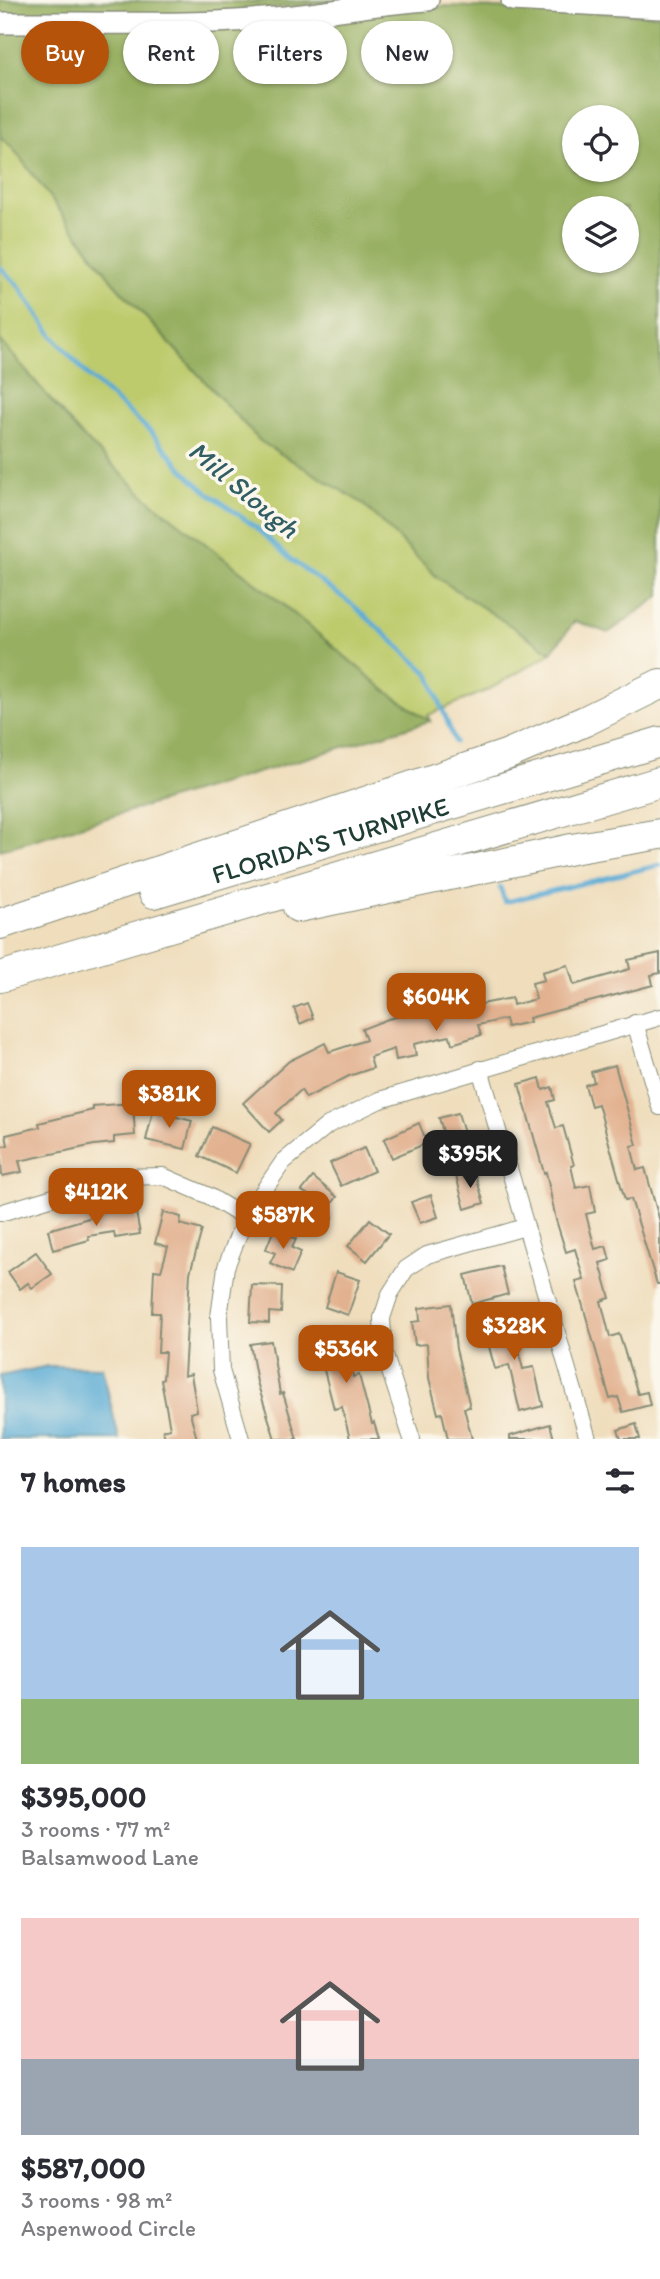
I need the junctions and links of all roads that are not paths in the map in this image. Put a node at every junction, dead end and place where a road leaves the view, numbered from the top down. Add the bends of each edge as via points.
1 (428, 0) edge
2 (512, 0) edge
3 (660, 8) edge
4 (0, 23) edge
5 (660, 684) edge
6 (660, 742) edge
7 (660, 782) edge
8 (660, 834) edge
9 (0, 924) edge
10 (0, 938) edge
11 (133, 938) junction
12 (0, 977) edge
13 (660, 1017) edge
14 (635, 1023) junction
15 (480, 1069) junction
16 (660, 1107) edge
17 (0, 1213) edge
18 (245, 1218) junction
19 (525, 1227) junction
20 (241, 1439) edge
21 (412, 1439) edge
22 (588, 1439) edge

1 - 4 street via 217,21
2 - 3 street
5 - 9 highway via 506,755
6 - 10 highway, FLORIDA'S TURNPIKE
7 - 11 highway, FLORIDA'S TURNPIKE
8 - 11 highway
11 - 12 highway, FLORIDA'S TURNPIKE
13 - 14 street
14 - 15 street
14 - 16 street
15 - 18 street via 380,1100 328,1125 283,1162
15 - 19 street
17 - 18 street via 121,1177 163,1176
18 - 20 street via 226,1267 219,1317 221,1370
19 - 21 street via 427,1255 406,1269 390,1294 382,1318 384,1353
19 - 22 street

